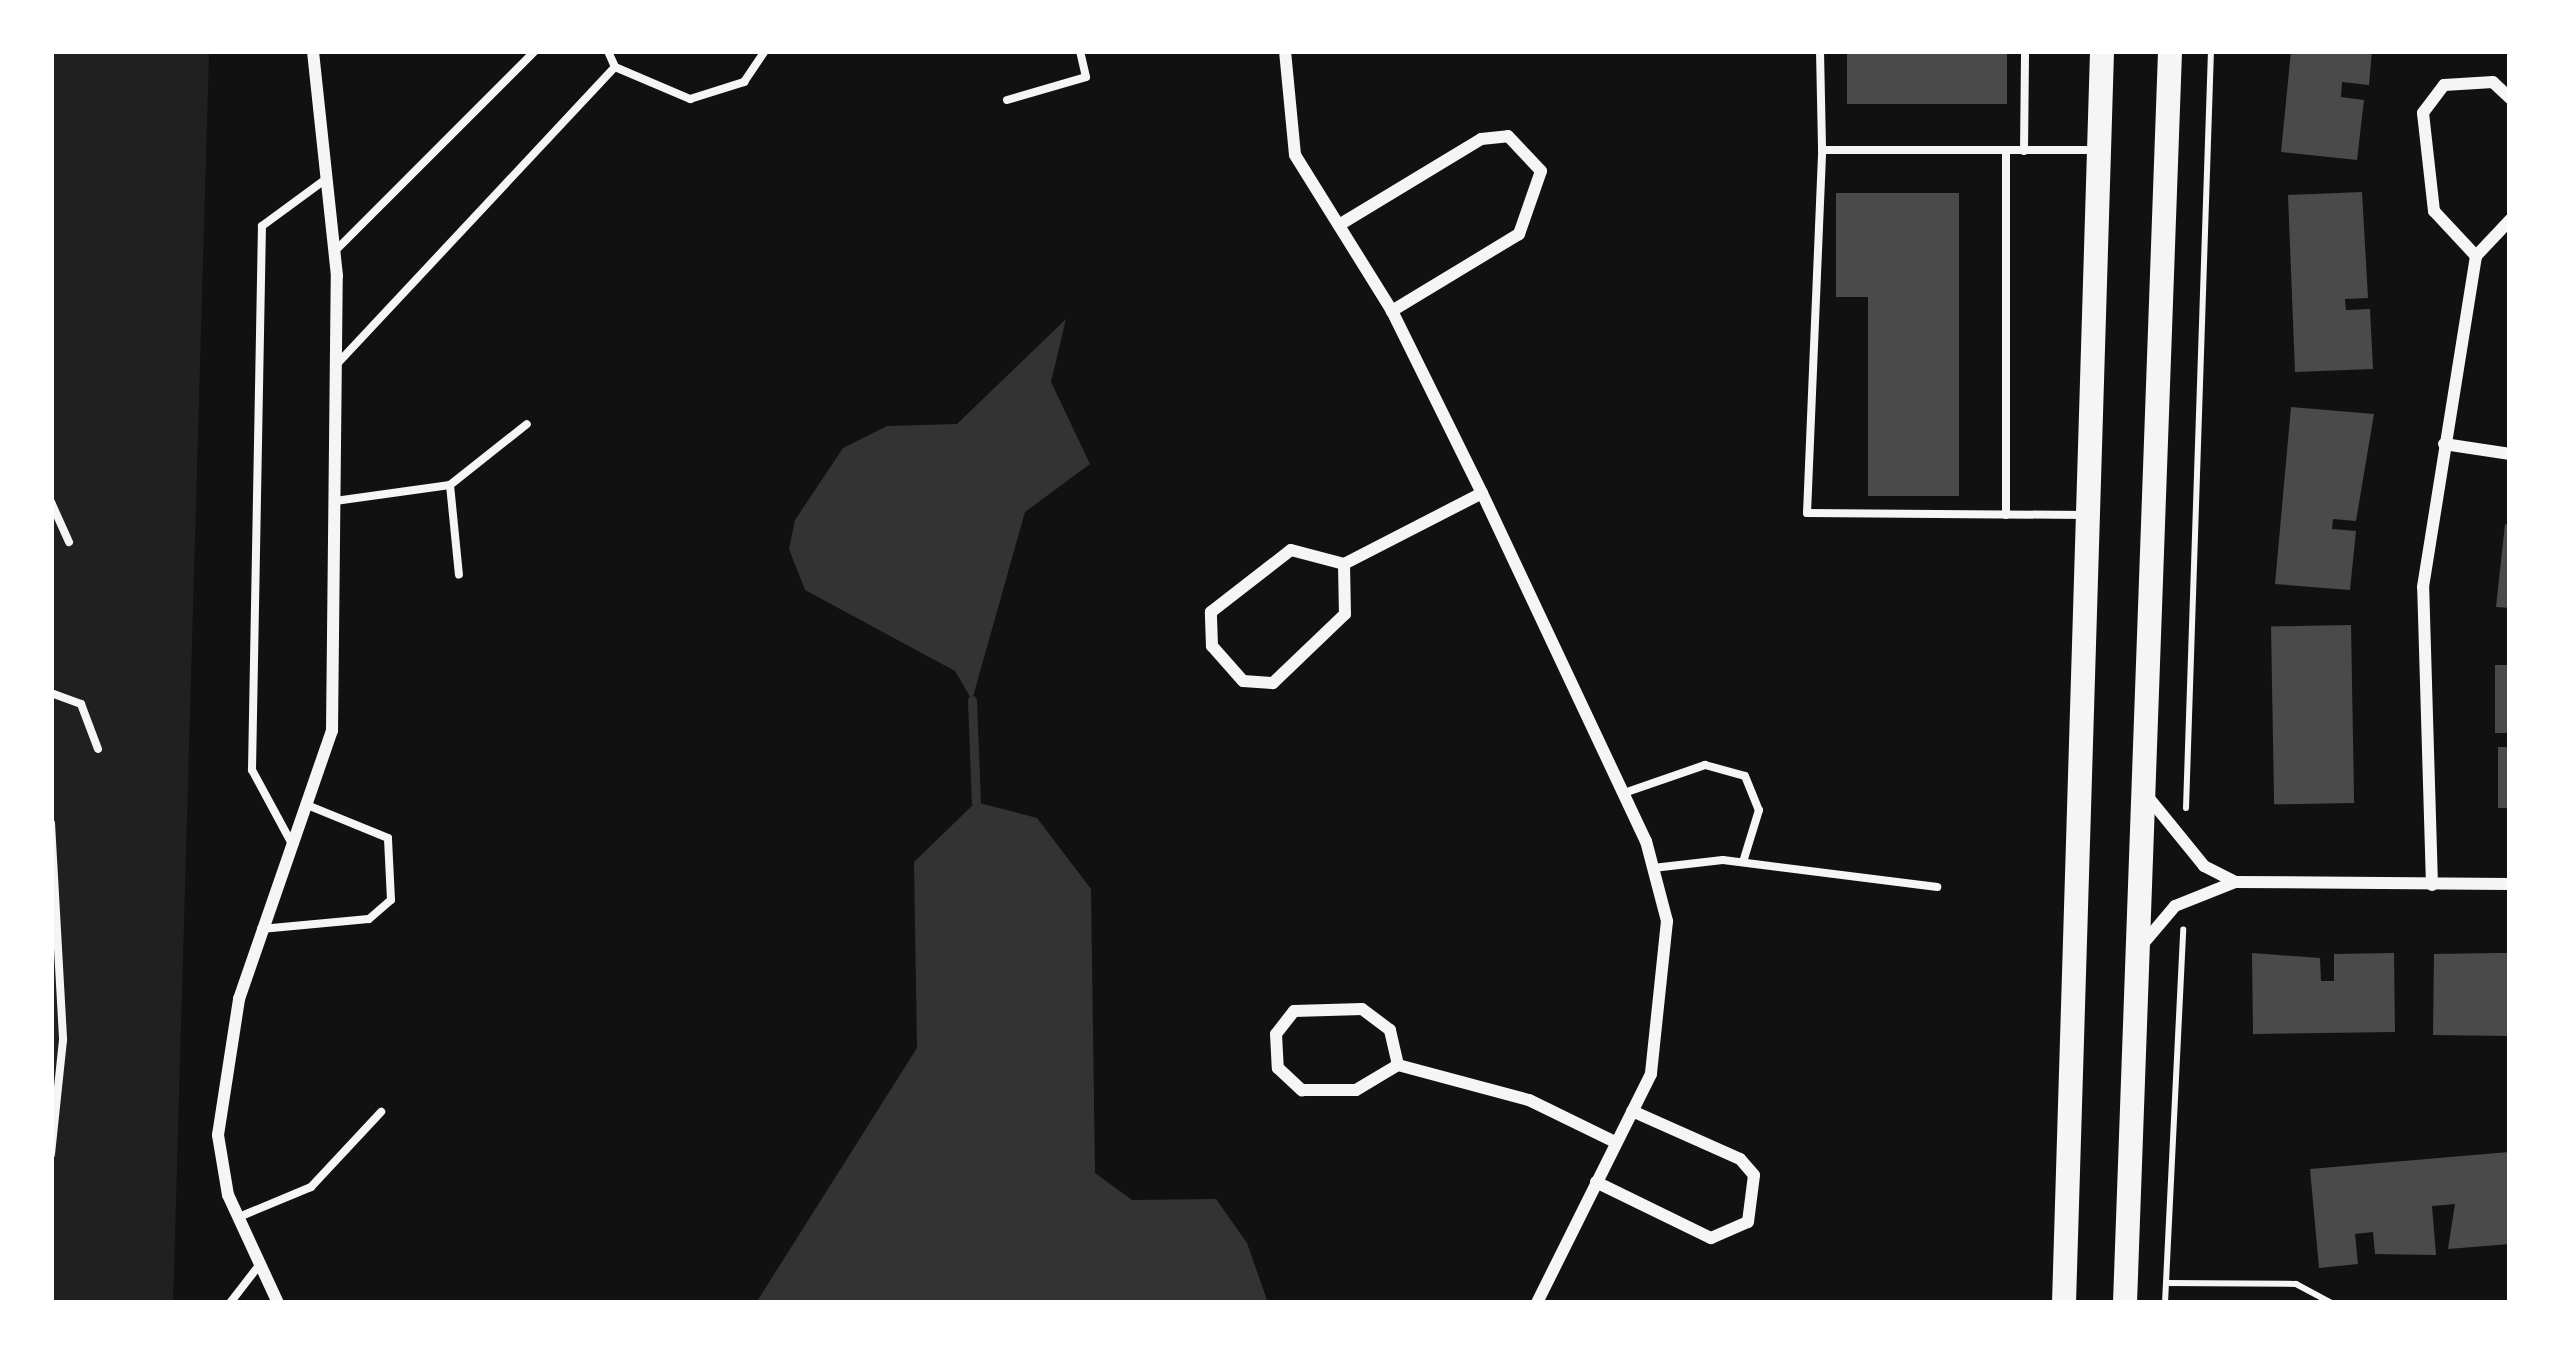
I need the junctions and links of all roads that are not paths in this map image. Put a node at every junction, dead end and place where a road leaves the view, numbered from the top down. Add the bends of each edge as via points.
1 (313, 51) edge
2 (535, 51) edge
3 (608, 51) edge
4 (765, 51) edge
5 (1080, 51) edge
6 (1285, 51) edge
7 (1820, 51) edge
8 (2025, 51) edge
9 (2102, 51) edge
10 (2170, 51) edge
11 (615, 67) junction
12 (2510, 98) edge
13 (1007, 100) dead end
14 (1822, 150) junction
15 (2099, 150) junction
16 (2024, 151) junction
17 (2006, 152) junction
18 (326, 178) junction
19 (2510, 220) edge
20 (1339, 225) junction
21 (334, 252) junction
22 (2476, 256) junction
23 (1392, 311) junction
24 (336, 364) junction
25 (527, 424) dead end
26 (2444, 444) junction
27 (2510, 454) edge
28 (450, 485) junction
29 (1482, 493) junction
30 (51, 502) edge
31 (334, 502) junction
32 (2006, 515) junction
33 (2088, 515) junction
34 (69, 542) dead end
35 (1344, 564) junction
36 (459, 575) dead end
37 (51, 693) edge
38 (98, 749) dead end
39 (2144, 789) junction
40 (1624, 793) junction
41 (307, 805) junction
42 (51, 823) edge
43 (291, 842) junction
44 (1743, 862) junction
45 (1653, 868) junction
46 (2235, 882) junction
47 (2510, 884) edge
48 (2432, 885) junction
49 (1936, 887) dead end
50 (259, 929) junction
51 (2138, 951) junction
52 (1398, 1066) junction
53 (1632, 1111) junction
54 (381, 1112) dead end
55 (1615, 1142) junction
56 (51, 1154) edge
57 (1596, 1182) junction
58 (238, 1217) junction
59 (260, 1264) junction
60 (230, 1303) edge
61 (278, 1303) edge
62 (1537, 1303) edge
63 (2064, 1303) edge
64 (2126, 1303) edge

1 - 18 street
2 - 21 lane
3 - 11 lane
4 - 11 lane via 744,82 690,99
5 - 13 lane via 1086,77
6 - 20 street via 1295,155
7 - 14 lane
8 - 16 lane
9 - 15 main road
10 - 39 main road
11 - 24 lane
12 - 22 street via 2492,82 2444,85 2423,113 2434,211
14 - 17 lane
14 - 32 lane via 1807,513
15 - 16 lane
15 - 33 main road
16 - 17 lane
17 - 32 lane
18 - 21 street
18 - 43 lane via 262,226 252,770
19 - 22 street
20 - 23 street
20 - 23 street via 1481,139 1508,136 1541,171 1519,234
21 - 24 street
22 - 26 street
23 - 29 street
24 - 31 street
25 - 28 lane
26 - 27 street
26 - 48 street via 2423,587
28 - 31 lane
28 - 36 lane
29 - 35 street
29 - 40 street
30 - 34 lane
31 - 41 street via 332,731
32 - 33 lane
33 - 63 main road
35 - 35 street via 1291,550 1211,612 1212,646 1243,680 1274,683 1345,614
37 - 38 lane via 81,704
39 - 46 street via 2185,846
39 - 51 main road
40 - 44 lane via 1706,765 1745,776 1759,810
40 - 45 street
41 - 43 street
41 - 50 lane via 388,838 398,860 392,900 369,919
42 - 56 lane via 63,1040
43 - 50 street
44 - 45 lane
44 - 49 lane
45 - 53 street via 1667,921 1665,1003
46 - 48 street
46 - 51 street via 2183,902
47 - 48 street
50 - 58 street via 218,1136
51 - 64 main road
52 - 52 street via 1356,1090 1302,1090 1278,1068 1276,1034 1306,1007 1362,1009 1390,1030
52 - 55 street via 1529,1100
53 - 55 street
53 - 57 street via 1740,1159 1754,1175 1748,1222 1711,1238
54 - 58 lane via 311,1187
55 - 57 street
57 - 62 street
58 - 59 street
59 - 60 lane
59 - 61 street

